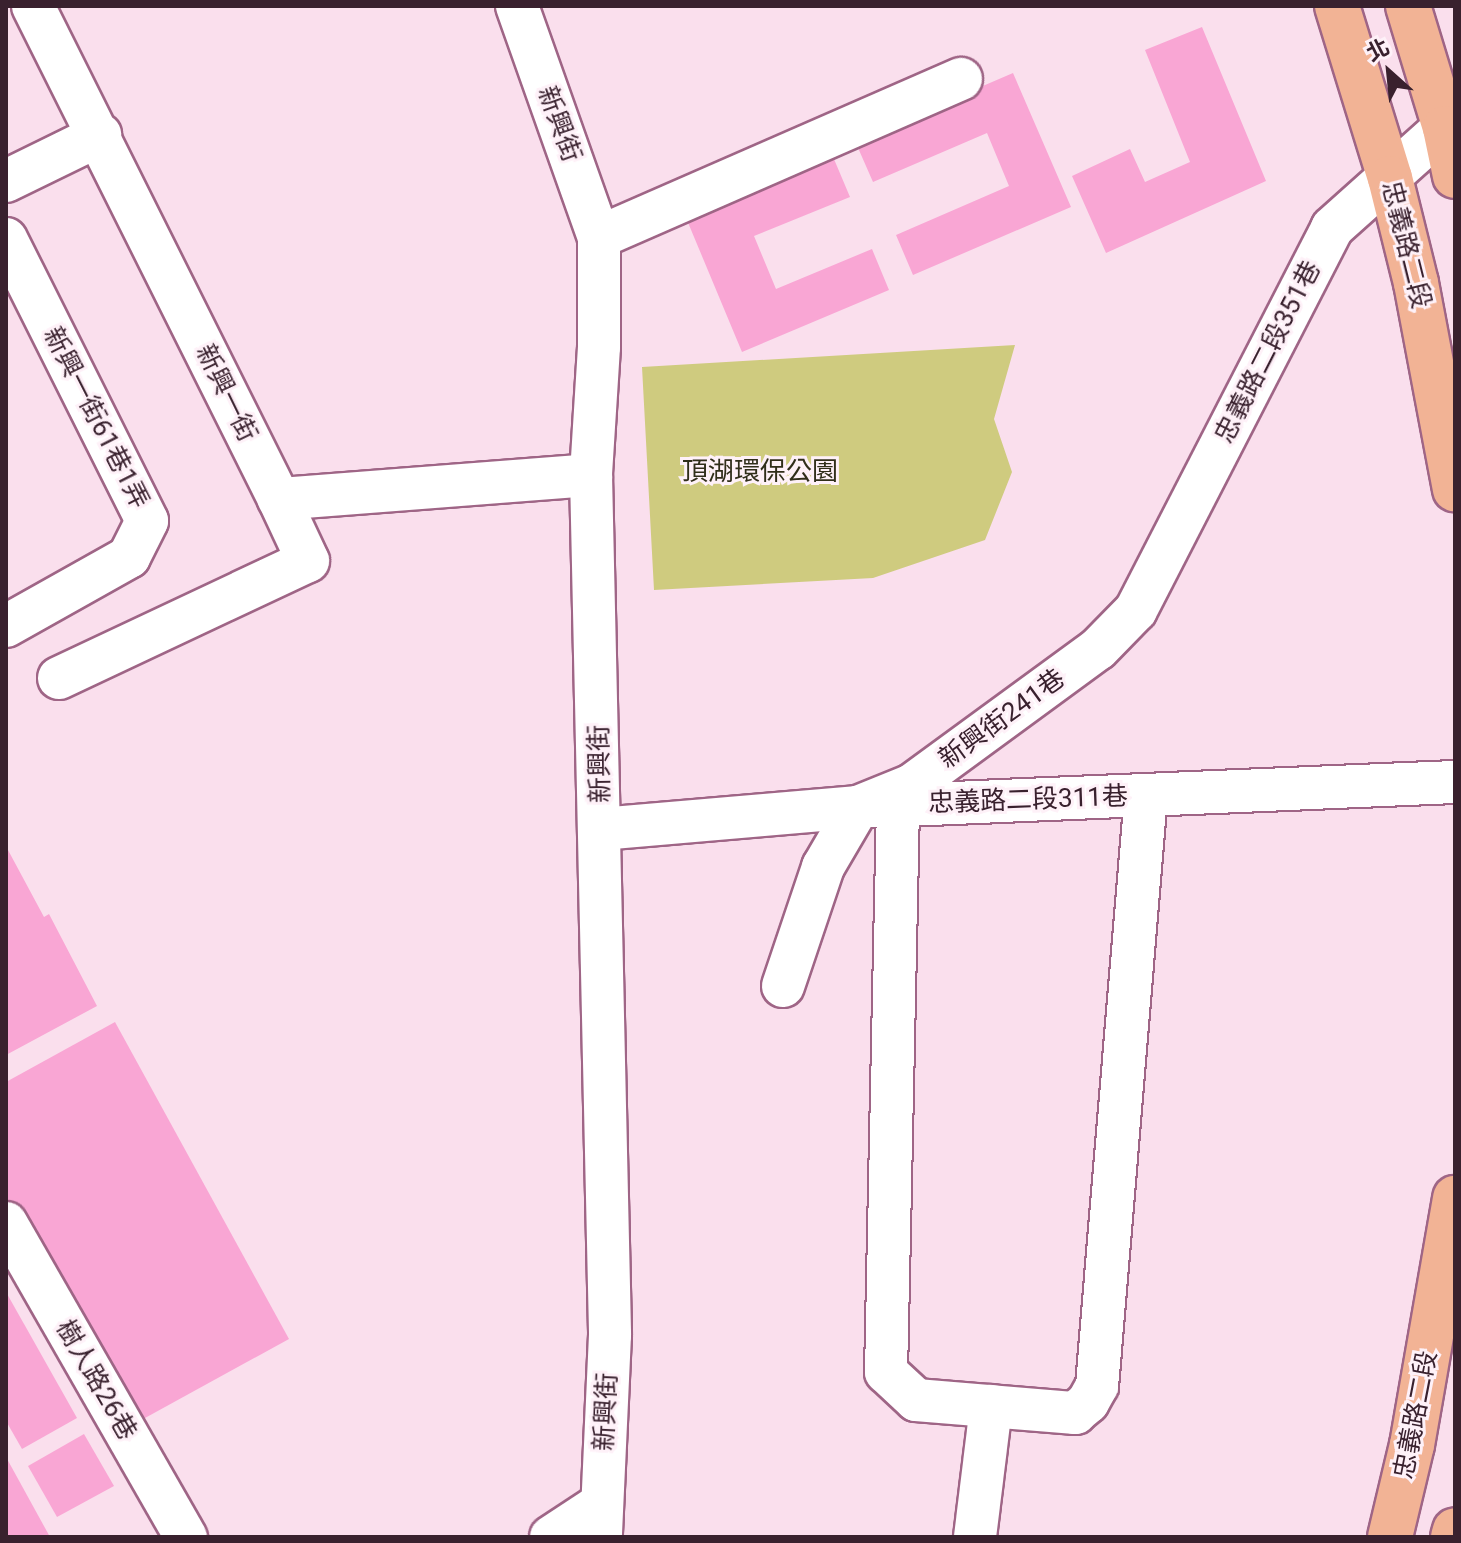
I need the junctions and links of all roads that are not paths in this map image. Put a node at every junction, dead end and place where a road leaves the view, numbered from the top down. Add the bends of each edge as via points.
1 (33, 6) edge
2 (517, 6) edge
3 (1337, 6) edge
4 (1408, 6) edge
5 (961, 79) dead end
6 (1450, 123) edge
7 (100, 135) junction
8 (1455, 176) edge
9 (1390, 178) junction
10 (6, 181) edge
11 (599, 237) junction
12 (6, 239) edge
13 (591, 475) junction
14 (1455, 489) edge
15 (279, 499) junction
16 (1136, 610) joint
17 (6, 626) edge
18 (59, 678) dead end
19 (1455, 782) edge
20 (1146, 795) junction
21 (878, 806) junction
22 (601, 829) junction
23 (783, 986) dead end
24 (1455, 1198) edge
25 (6, 1223) edge
26 (991, 1406) junction
27 (601, 1521) edge
28 (1455, 1530) edge
29 (186, 1537) edge
30 (551, 1537) edge
31 (975, 1537) edge
32 (1390, 1537) edge
33 (1453, 1537) edge

1 - 7 street, 新興一街
2 - 11 street, 新興街
3 - 9 main road, 忠義路二段
4 - 6 main road
5 - 11 street
6 - 8 main road
6 - 9 street, 忠義路二段351巷
7 - 10 street
7 - 15 street, 新興一街
9 - 14 main road, 忠義路二段
9 - 16 street, 忠義路二段351巷 via 1332,228
11 - 13 street, 新興街
12 - 17 street, 新興一街61巷1弄 via 147,521 129,557
13 - 15 street
13 - 22 street, 新興街
15 - 18 street, 新興一街 via 308,561
16 - 21 street, 新興街241巷 via 1098,649
19 - 20 street, 忠義路二段311巷
20 - 21 street, 忠義路二段311巷
20 - 26 street via 1097,1386 1075,1413
21 - 22 street, 忠義路二段311巷
21 - 23 street via 823,867
21 - 26 street via 886,1372 916,1400
22 - 27 street, 新興街 via 610,1335
24 - 32 main road, 忠義路二段 via 1412,1445
25 - 29 street, 樹人路26巷
26 - 31 street
27 - 30 street
28 - 33 main road

